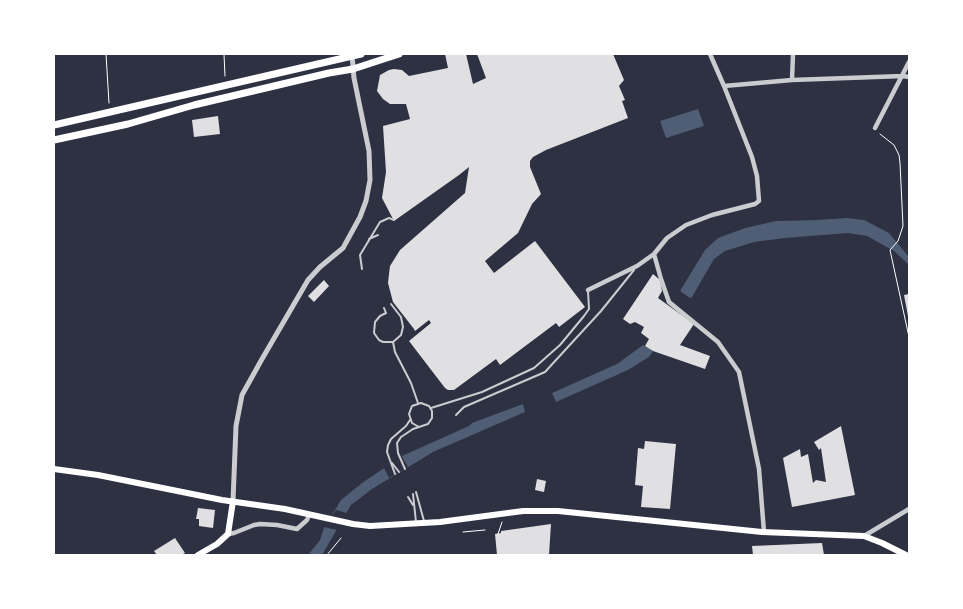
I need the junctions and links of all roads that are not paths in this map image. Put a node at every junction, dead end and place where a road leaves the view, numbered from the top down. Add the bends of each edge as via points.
1 (361, 54) edge
2 (399, 54) edge
3 (710, 54) edge
4 (793, 54) edge
5 (352, 55) edge
6 (909, 62) edge
7 (353, 69) junction
8 (903, 76) junction
9 (909, 77) edge
10 (792, 80) junction
11 (724, 86) junction
12 (54, 125) edge
13 (875, 128) dead end
14 (54, 140) edge
15 (394, 220) dead end
16 (378, 235) dead end
17 (369, 239) junction
18 (654, 254) junction
19 (636, 266) junction
20 (362, 269) dead end
21 (588, 290) joint
22 (391, 304) dead end
23 (384, 308) dead end
24 (393, 342) junction
25 (418, 403) junction
26 (431, 408) junction
27 (456, 415) dead end
28 (410, 420) junction
29 (419, 427) junction
30 (390, 461) junction
31 (54, 469) edge
32 (405, 469) dead end
33 (399, 472) dead end
34 (395, 474) dead end
35 (416, 492) dead end
36 (413, 494) dead end
37 (408, 497) dead end
38 (234, 501) junction
39 (413, 505) junction
40 (909, 508) edge
41 (309, 515) junction
42 (424, 523) junction
43 (416, 524) junction
44 (764, 532) junction
45 (228, 534) junction
46 (864, 536) junction
47 (198, 555) edge
48 (906, 555) edge

1 - 5 main road
2 - 7 main road
3 - 11 street
4 - 10 street
5 - 7 street
5 - 12 main road
6 - 8 street
7 - 14 main road
7 - 38 street via 369,152 370,180 366,201 343,248 308,280 242,395 236,426
8 - 9 street
8 - 10 street
8 - 13 street
10 - 11 street
11 - 18 street via 752,157 759,201 686,225 667,238
15 - 17 lane via 389,218 380,222
16 - 17 lane
17 - 20 lane via 360,255
18 - 19 street
18 - 44 street via 669,302 718,342 739,372 759,469
19 - 21 street
19 - 27 lane via 545,372 464,407
21 - 26 lane via 589,309 560,345 534,368 482,392
22 - 24 lane via 402,323 401,335
23 - 24 lane via 386,313 375,322 374,333 383,342
24 - 25 lane
25 - 26 lane
25 - 28 lane via 410,409
26 - 29 lane via 430,422
28 - 29 lane
28 - 30 lane via 388,445
29 - 32 lane via 397,442
30 - 33 lane
30 - 34 lane
31 - 38 main road
35 - 42 lane
36 - 39 lane
37 - 39 lane
38 - 41 main road
38 - 45 main road
39 - 43 lane
40 - 46 street
41 - 43 main road via 370,526
41 - 45 street via 297,529 254,524
42 - 43 main road
42 - 44 main road via 558,511
44 - 46 main road
45 - 47 main road
46 - 48 main road

